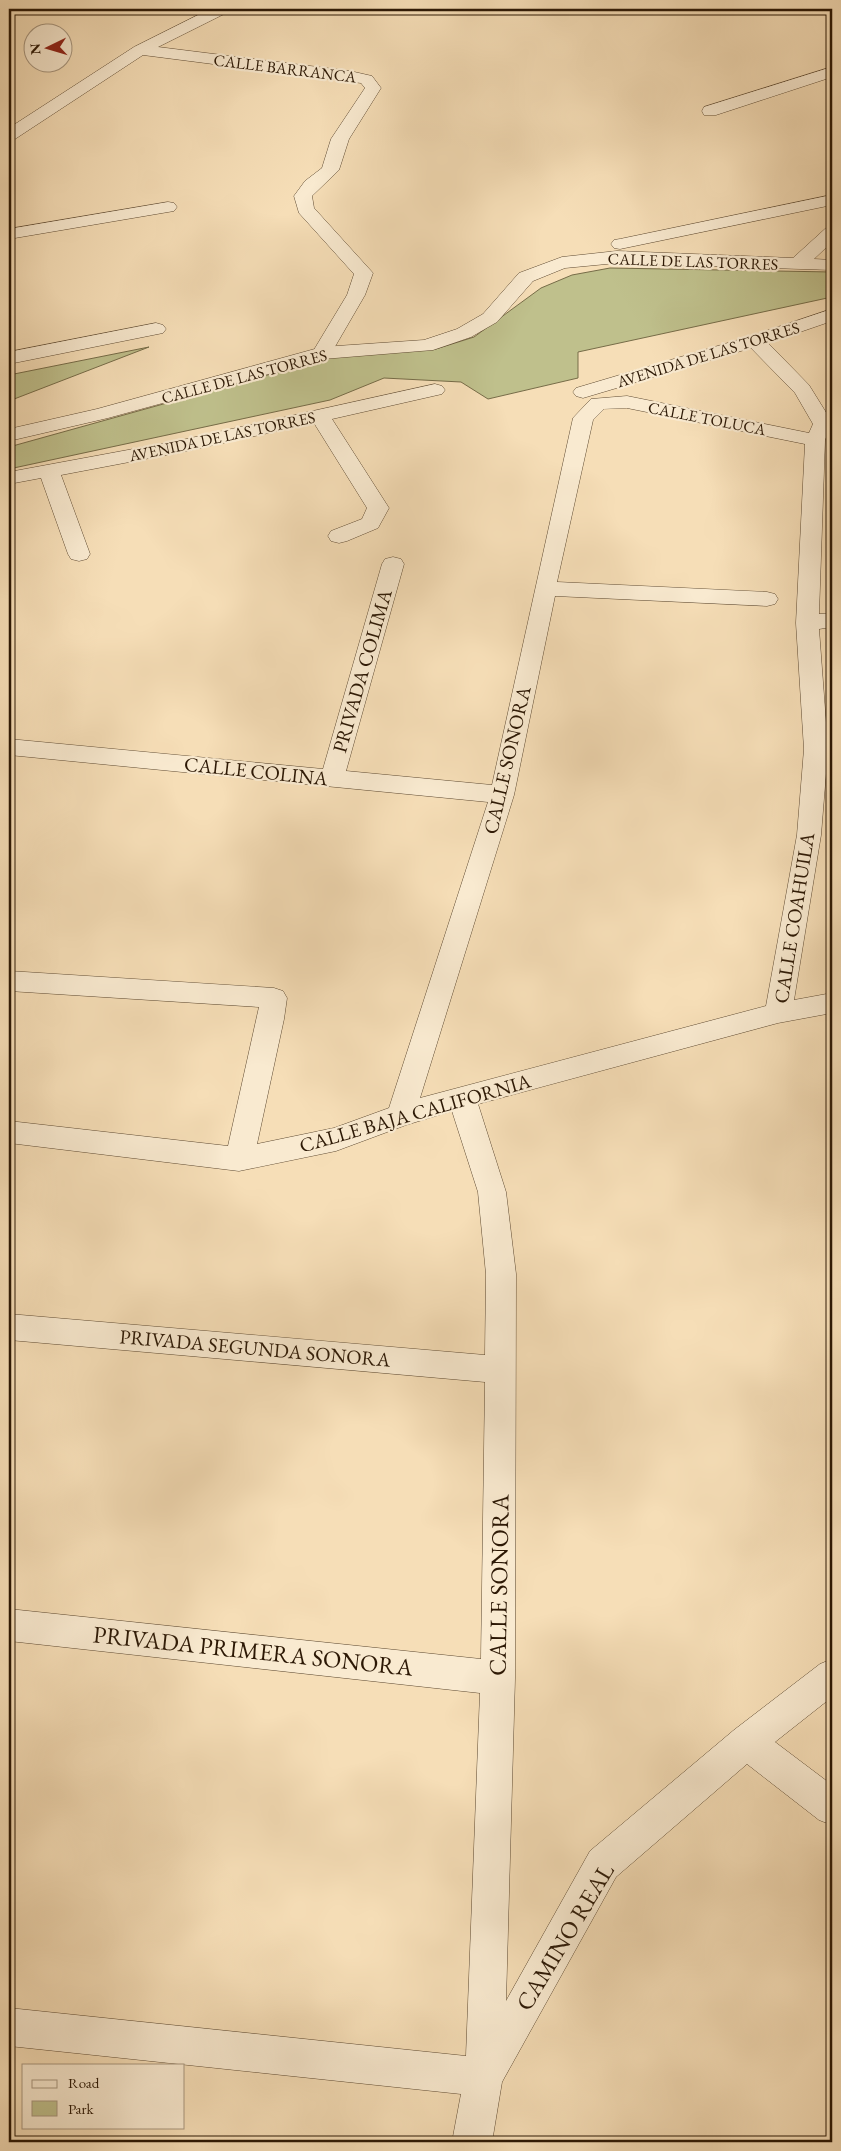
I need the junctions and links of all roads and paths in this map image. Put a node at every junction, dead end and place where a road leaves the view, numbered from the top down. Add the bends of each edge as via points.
1 (222, 9) edge
2 (140, 50) junction
3 (832, 72) edge
4 (710, 110) dead end
5 (9, 135) edge
6 (832, 200) edge
7 (168, 207) dead end
8 (832, 232) edge
9 (9, 234) edge
10 (620, 244) dead end
11 (798, 264) junction
12 (832, 265) edge
13 (832, 315) edge
14 (156, 329) dead end
15 (755, 341) junction
16 (322, 353) junction
17 (9, 358) edge
18 (435, 390) dead end
19 (590, 398) junction
20 (319, 415) junction
21 (9, 435) edge
22 (815, 440) junction
23 (823, 466) edge
24 (49, 471) junction
25 (9, 478) edge
26 (339, 536) dead end
27 (79, 554) dead end
28 (393, 564) dead end
29 (545, 588) junction
30 (767, 599) dead end
31 (832, 620) edge
32 (807, 623) junction
33 (9, 747) edge
34 (332, 779) junction
35 (502, 795) junction
36 (9, 981) edge
37 (832, 1002) edge
38 (778, 1013) junction
39 (462, 1097) junction
40 (401, 1115) junction
41 (9, 1132) edge
42 (239, 1159) junction
43 (9, 1327) edge
44 (501, 1370) junction
45 (9, 1625) edge
46 (832, 1676) edge
47 (498, 1678) junction
48 (746, 1742) junction
49 (832, 1807) edge
50 (9, 2027) edge
51 (484, 2077) junction
52 (472, 2142) edge

1 - 2 street
2 - 5 street
2 - 16 street, CALLE BARRANCA via 350,76 366,79 373,88 340,139 330,170 303,196 306,209 364,273 356,295
3 - 4 street
6 - 10 street
7 - 9 street
8 - 11 street, CALLE DE LAS TORRES
11 - 12 street
11 - 16 street, CALLE DE LAS TORRES via 617,257 562,263 526,277 490,318 464,333 426,346
13 - 15 street, AVENIDA DE LAS TORRES
14 - 17 street
15 - 19 street, AVENIDA DE LAS TORRES
15 - 22 street, CALLE COAHUILA via 800,385 814,404 823,424
16 - 21 street, CALLE DE LAS TORRES via 101,414
18 - 20 street, AVENIDA DE LAS TORRES
19 - 22 street, CALLE TOLUCA via 627,402
19 - 29 street, CALLE SONORA
20 - 24 street, AVENIDA DE LAS TORRES via 182,446
20 - 26 street via 378,508 370,524
22 - 23 street, CALLE COAHUILA
23 - 32 street, CALLE COAHUILA
24 - 25 street, AVENIDA DE LAS TORRES
24 - 27 street
28 - 34 street, PRIVADA COLIMA
29 - 30 street
29 - 35 street, CALLE SONORA
31 - 32 street
32 - 38 street, CALLE COAHUILA via 816,749 809,835
33 - 34 street, CALLE COLINA
34 - 35 street, CALLE COLINA
35 - 40 street, CALLE SONORA
36 - 42 street via 274,998
37 - 38 street, CALLE BAJA CALIFORNIA
38 - 39 street, CALLE BAJA CALIFORNIA
39 - 40 street, CALLE BAJA CALIFORNIA
39 - 44 street, CALLE SONORA via 492,1192 501,1274
40 - 42 street, CALLE BAJA CALIFORNIA via 336,1139
41 - 42 street, CALLE BAJA CALIFORNIA
43 - 44 street, PRIVADA SEGUNDA SONORA
44 - 47 street, CALLE SONORA
45 - 47 street, PRIVADA PRIMERA SONORA
46 - 48 street, CAMINO REAL
47 - 51 street, CALLE SONORA
48 - 49 street
48 - 51 street, CAMINO REAL via 603,1864
50 - 51 street
51 - 52 street, CAMINO REAL

